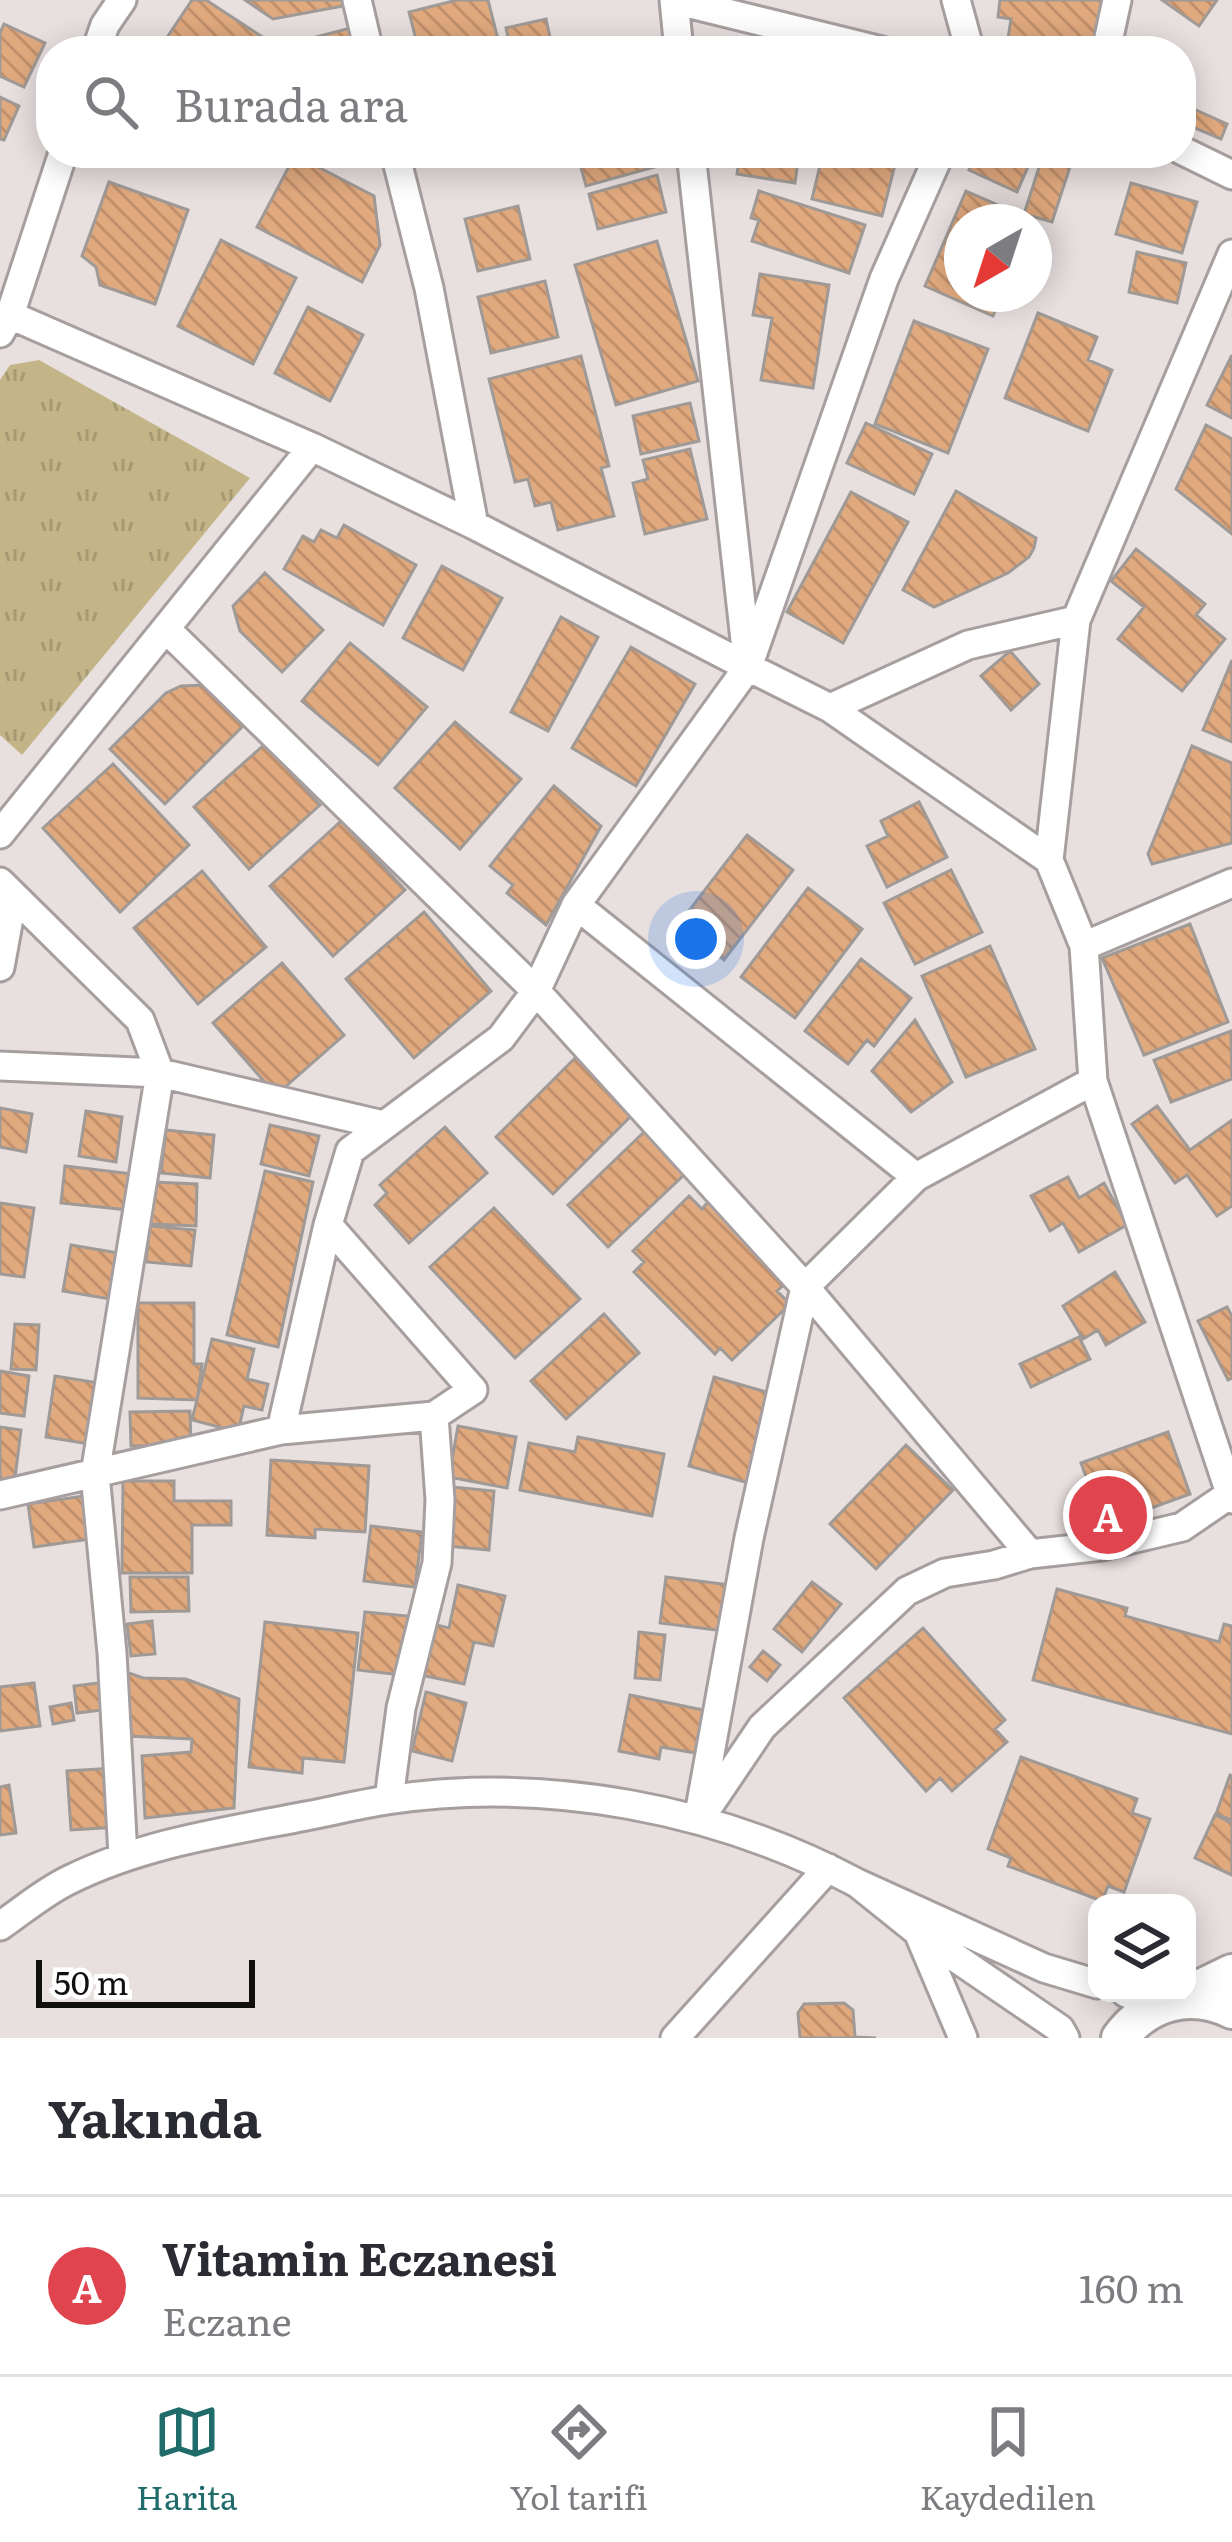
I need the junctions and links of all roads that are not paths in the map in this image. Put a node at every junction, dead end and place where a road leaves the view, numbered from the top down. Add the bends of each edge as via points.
1 (122, 0) edge
2 (357, 0) edge
3 (956, 0) edge
4 (1117, 0) edge
5 (103, 25) edge
6 (365, 36) edge
7 (678, 36) edge
8 (821, 36) edge
9 (966, 36) edge
10 (1109, 36) edge
11 (1196, 157) edge
12 (58, 168) edge
13 (399, 168) edge
14 (693, 168) edge
15 (933, 168) edge
16 (1232, 175) edge
17 (1232, 254) edge
18 (5, 324) edge
19 (312, 448) junction
20 (474, 525) junction
21 (1076, 620) junction
22 (168, 631) junction
23 (748, 668) junction
24 (830, 708) junction
25 (0, 834) edge
26 (1049, 860) junction
27 (1232, 883) edge
28 (6, 888) edge
29 (576, 905) junction
30 (1084, 946) junction
31 (0, 967) edge
32 (536, 991) junction
33 (0, 1066) edge
34 (160, 1073) junction
35 (1093, 1081) junction
36 (382, 1125) junction
37 (916, 1178) junction
38 (328, 1225) junction
39 (805, 1287) junction
40 (434, 1416) junction
41 (281, 1430) junction
42 (95, 1474) junction
43 (0, 1495) edge
44 (1232, 1496) edge
45 (1030, 1555) junction
46 (388, 1799) junction
47 (698, 1820) junction
48 (123, 1856) junction
49 (827, 1868) junction
50 (856, 1883) junction
51 (0, 1926) edge
52 (918, 1932) junction
53 (1232, 1973) edge
54 (1088, 1981) edge
55 (1196, 1990) edge
56 (1196, 2000) edge
57 (1169, 2002) edge
58 (1232, 2010) edge
59 (675, 2038) edge
60 (963, 2038) edge
61 (1065, 2038) edge
62 (1120, 2038) edge

1 - 5 street
2 - 6 street
3 - 9 street
4 - 10 street
7 - 8 street via 674,0
11 - 16 street
12 - 18 street
13 - 20 street
14 - 23 street
15 - 23 street via 884,280
17 - 21 street
18 - 19 street
19 - 20 street
19 - 22 street
20 - 23 street
21 - 24 street via 968,645
21 - 26 street
22 - 25 street
22 - 32 street
23 - 24 street
23 - 29 street
24 - 26 street
26 - 30 street
27 - 30 street
28 - 31 street
28 - 34 street via 140,1020
29 - 32 street
29 - 37 street
30 - 35 street
32 - 36 street via 501,1038
32 - 39 street
33 - 34 street
34 - 36 street
34 - 42 street
35 - 37 street
35 - 44 street
36 - 38 street via 350,1151
37 - 39 street
38 - 40 street via 473,1390
38 - 41 street
39 - 45 street
39 - 47 street
40 - 41 street
40 - 46 street via 436,1563
41 - 42 street
42 - 43 street
42 - 48 street
44 - 45 street via 1182,1527
45 - 47 street via 945,1573 891,1603 762,1727
46 - 47 street via 593,1797
46 - 48 street
47 - 49 street
48 - 51 street via 64,1882
49 - 50 street
49 - 59 street
50 - 52 street
50 - 54 street
52 - 60 street
52 - 61 street
53 - 55 main road
56 - 58 main road
57 - 62 main road

